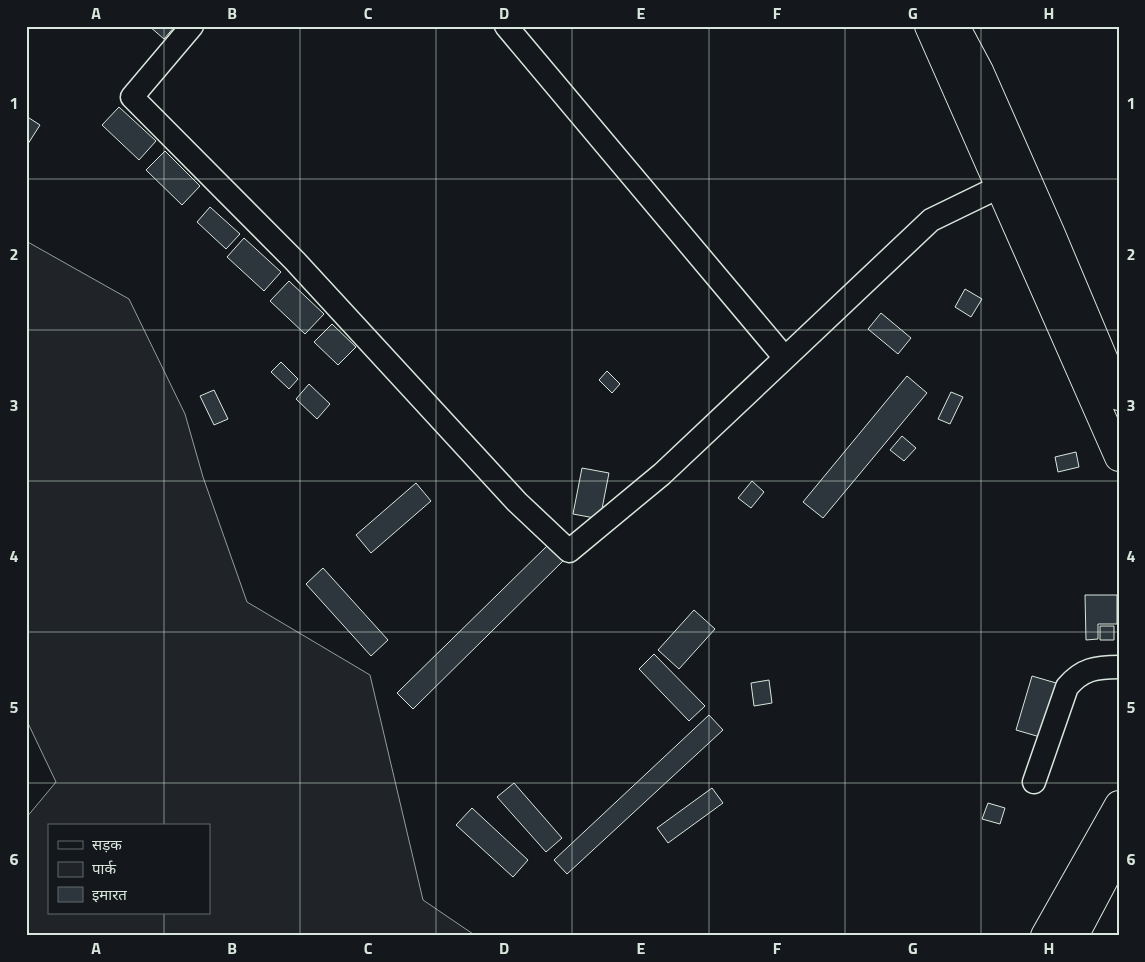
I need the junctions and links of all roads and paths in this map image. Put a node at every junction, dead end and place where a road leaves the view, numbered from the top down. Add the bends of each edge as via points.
1 (192, 26) edge
2 (506, 26) edge
3 (929, 26) edge
4 (956, 26) edge
5 (1001, 186) junction
6 (785, 358) junction
7 (1119, 396) edge
8 (1119, 457) edge
9 (1119, 667) edge
10 (1034, 782) dead end
11 (1119, 805) edge
12 (1119, 851) edge
13 (1045, 936) edge
14 (1074, 936) edge

1 - 6 lane via 132,97 295,261 517,502 570,551 662,474
2 - 6 lane
3 - 5 main road
4 - 7 main road via 1054,241
5 - 6 lane via 932,220
5 - 8 main road
9 - 10 lane via 1086,671 1067,687
11 - 13 main road
12 - 14 main road

